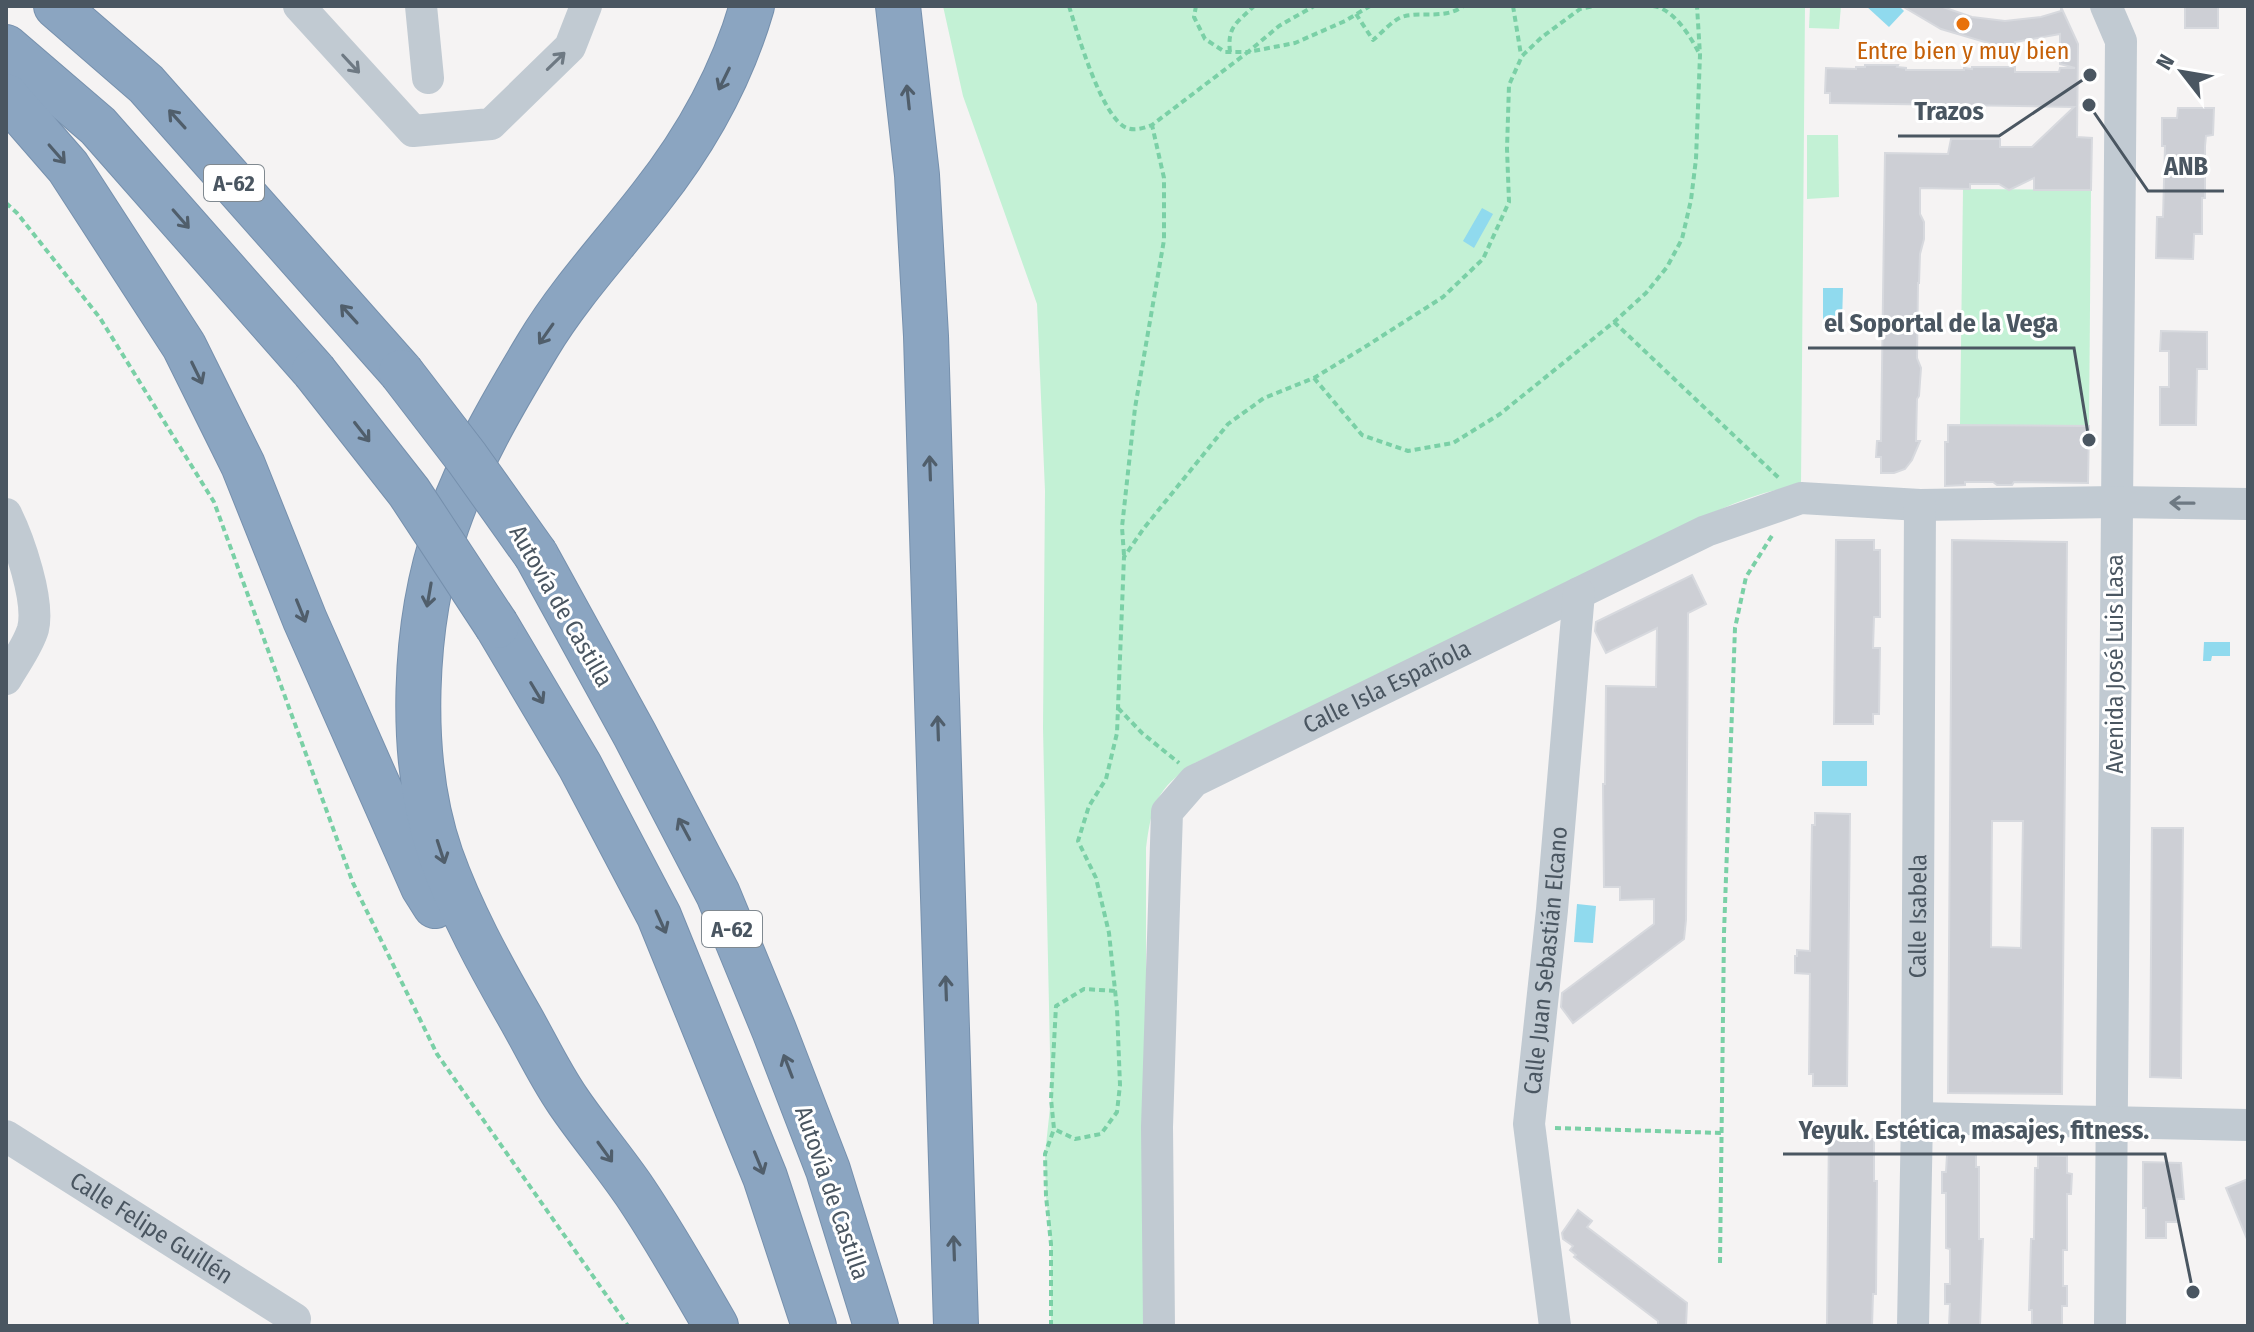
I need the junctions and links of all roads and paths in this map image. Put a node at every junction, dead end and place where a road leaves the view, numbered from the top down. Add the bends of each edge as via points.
1 (56, 6) edge
2 (299, 6) edge
3 (421, 6) edge
4 (586, 6) edge
5 (752, 6) edge
6 (898, 6) edge
7 (1069, 6) edge
8 (1196, 6) edge
9 (1254, 6) edge
10 (1314, 6) edge
11 (1370, 6) edge
12 (1463, 6) edge
13 (1513, 6) edge
14 (1594, 6) edge
15 (1653, 6) edge
16 (1697, 6) edge
17 (2106, 6) edge
18 (1359, 11) edge
19 (6, 47) edge
20 (1230, 52) junction
21 (1248, 52) junction
22 (1700, 55) junction
23 (1522, 56) junction
24 (428, 78) dead end
25 (6, 96) edge
26 (1152, 125) junction
27 (6, 203) edge
28 (1614, 322) junction
29 (1314, 378) junction
30 (1801, 498) junction
31 (2116, 502) junction
32 (2248, 504) edge
33 (1920, 505) junction
34 (6, 514) edge
35 (1124, 557) junction
36 (1579, 593) junction
37 (6, 679) edge
38 (1118, 708) junction
39 (1194, 781) junction
40 (1115, 991) junction
41 (567, 1099) junction
42 (1917, 1118) junction
43 (2112, 1123) junction
44 (1529, 1124) junction
45 (2248, 1125) edge
46 (1054, 1129) junction
47 (1722, 1133) junction
48 (6, 1136) edge
49 (1720, 1263) dead end
50 (295, 1319) dead end
51 (628, 1326) edge
52 (716, 1326) edge
53 (814, 1326) edge
54 (876, 1326) edge
55 (956, 1326) edge
56 (1051, 1326) edge
57 (1159, 1326) edge
58 (1555, 1326) edge
59 (1913, 1326) edge
60 (2110, 1326) edge

54 -> 1 highway, Autovía de Castilla / A-62, bridge via 828,1170 718,894 536,555 401,372 146,84
2 -> 4 street via 413,131 491,124 570,47
3 - 24 street
5 -> 41 highway via 734,58 698,129 540,341 500,410 457,496 427,599 419,715 425,792 440,854 484,952
55 -> 6 highway via 926,336 917,175
7 - 26 path via 1100,94 1115,120 1127,128
8 - 20 path via 1194,17 1205,39
9 - 20 path via 1233,27
10 - 21 path
11 - 18 path
12 - 18 path via 1402,16 1373,40
13 - 23 path
14 - 23 path via 1580,9
15 - 22 path via 1686,29
16 - 22 path
17 - 31 street, Avenida José Luis Lasa via 2121,41
18 - 21 path via 1295,43
19 -> 53 highway, A-62, bridge via 98,126 314,371 409,492 497,626 580,766 659,916 765,1177
20 - 21 path
21 - 26 path
22 - 28 path via 1696,159 1682,239 1646,293
23 - 29 path via 1509,85 1509,202 1483,259 1443,297
25 -> 41 highway via 68,167 184,346 243,465 423,887 499,1011
26 - 35 path via 1164,178 1164,240 1135,408 1122,527
27 - 51 path via 100,318 214,502 353,883 437,1054
28 - 29 path via 1500,414 1453,443 1408,451 1362,435
28 - 30 path
29 - 35 path via 1264,398 1228,424
30 - 33 street, Calle Isla Española
30 - 36 street, Calle Isla Española via 1706,531
30 - 47 path via 1746,577 1735,628
32 -> 31 street, Calle Isla Española
31 - 33 street, Calle Isla Española
31 - 43 street, Avenida José Luis Lasa
33 - 42 street, Calle Isabela
34 - 37 street via 18,538 33,604 33,627
35 - 38 path
36 - 39 street, Calle Isla Española
36 - 44 street, Calle Juan Sebastián Elcano
38 - 39 path
38 - 40 path via 1106,779 1089,806 1078,841 1096,878
39 - 57 street, Calle Isla Española via 1167,812 1157,1127
40 - 46 path via 1084,989 1056,1006
40 - 46 path via 1117,1112 1101,1134 1075,1139
41 -> 52 highway via 633,1189
42 - 43 street
42 - 59 street, Calle Isabela
43 - 45 street
43 - 60 street, Avenida José Luis Lasa
44 - 47 path via 1566,1130
44 - 58 street, Calle Juan Sebastián Elcano
46 - 56 path via 1045,1154
47 - 49 path
48 - 50 street, Calle Felipe Guillén

